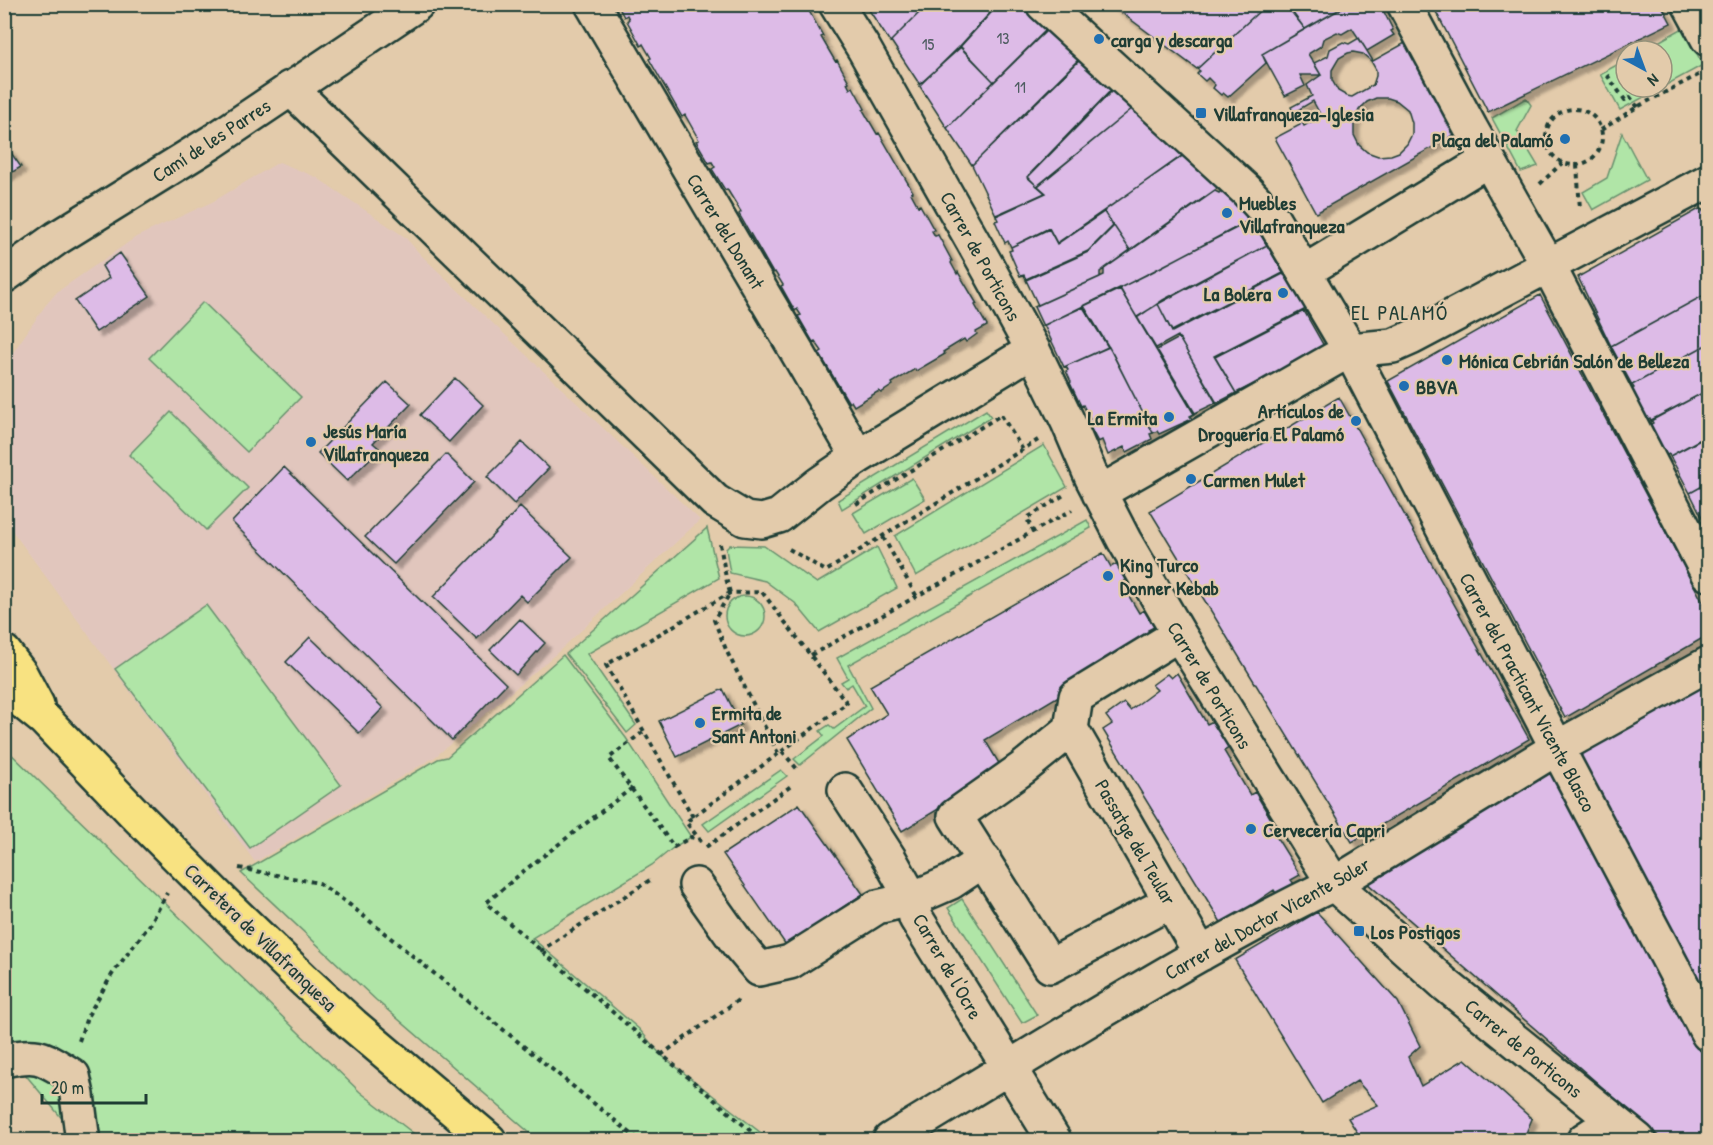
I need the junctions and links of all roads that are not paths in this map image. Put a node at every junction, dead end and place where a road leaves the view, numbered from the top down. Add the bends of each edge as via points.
1 (417, 4) edge
2 (592, 4) edge
3 (836, 4) edge
4 (1043, 4) edge
5 (1404, 4) edge
6 (1689, 4) edge
7 (1708, 39) edge
8 (290, 88) junction
9 (1475, 168) dead end
10 (1708, 181) edge
11 (1548, 265) junction
12 (1304, 272) junction
13 (4, 276) edge
14 (1350, 350) junction
15 (1033, 351) junction
16 (858, 457) junction
17 (1083, 497) junction
18 (1708, 574) edge
19 (1179, 634) junction
20 (4, 652) edge
21 (1708, 664) edge
22 (4, 687) edge
23 (45, 720) junction
24 (1071, 729) junction
25 (1557, 748) junction
26 (844, 790) dead end
27 (984, 860) junction
28 (1334, 884) junction
29 (696, 885) dead end
30 (912, 899) junction
31 (1170, 902) junction
32 (1201, 954) junction
33 (1708, 1034) edge
34 (4, 1060) edge
35 (1009, 1067) junction
36 (1626, 1131) edge
37 (81, 1140) edge
38 (489, 1140) edge
39 (890, 1140) edge
40 (1054, 1140) edge
41 (1584, 1140) edge

1 - 8 street, Camí de les Parres
2 - 16 street, Carrer del Donant
3 - 15 street, Carrer de Porticons via 954,205
4 - 12 street, Carrer del Practicant Vicente Blasco via 1246,190 1272,218
5 - 11 street
6 - 7 street
8 - 13 street, Camí de les Parres
8 - 16 street via 715,501 745,519 762,521 779,516
9 - 12 street
10 - 11 street
11 - 14 street via 1393,346
11 - 18 street
12 - 14 street, Carrer del Practicant Vicente Blasco
14 - 17 street
14 - 25 street, Carrer del Practicant Vicente Blasco
15 - 16 street
15 - 17 street, Carrer de Porticons via 1068,422
17 - 19 street, Carrer de Porticons via 1124,540
19 - 24 street via 1076,697
19 - 28 street, Carrer de Porticons
20 - 23 main road, Carretera de Villafranquesa
21 - 25 street, Carrer del Doctor Vicente Soler
22 - 23 main road, Carretera de Villafranquesa
23 - 38 main road, Carretera de Villafranquesa via 298,974
24 - 27 street via 955,816
24 - 31 street, Passatge del Teular
25 - 28 street, Carrer del Doctor Vicente Soler
25 - 33 street, Carrer del Practicant Vicente Blasco
26 - 30 street, Carrer de l'Ocre
27 - 30 street via 951,882
27 - 31 street via 1050,966
28 - 32 street, Carrer del Doctor Vicente Soler
28 - 36 street, Carrer de Porticons via 1446,985
29 - 30 street via 759,969 790,962 877,907
30 - 35 street, Carrer de l'Ocre via 916,918
31 - 32 street, Passatge del Teular
32 - 35 street, Carrer del Doctor Vicente Soler
34 - 37 street via 41,1057 73,1076
35 - 39 street, Carrer del Doctor Vicente Soler
35 - 40 street, Carrer de l'Ocre
36 - 41 street

